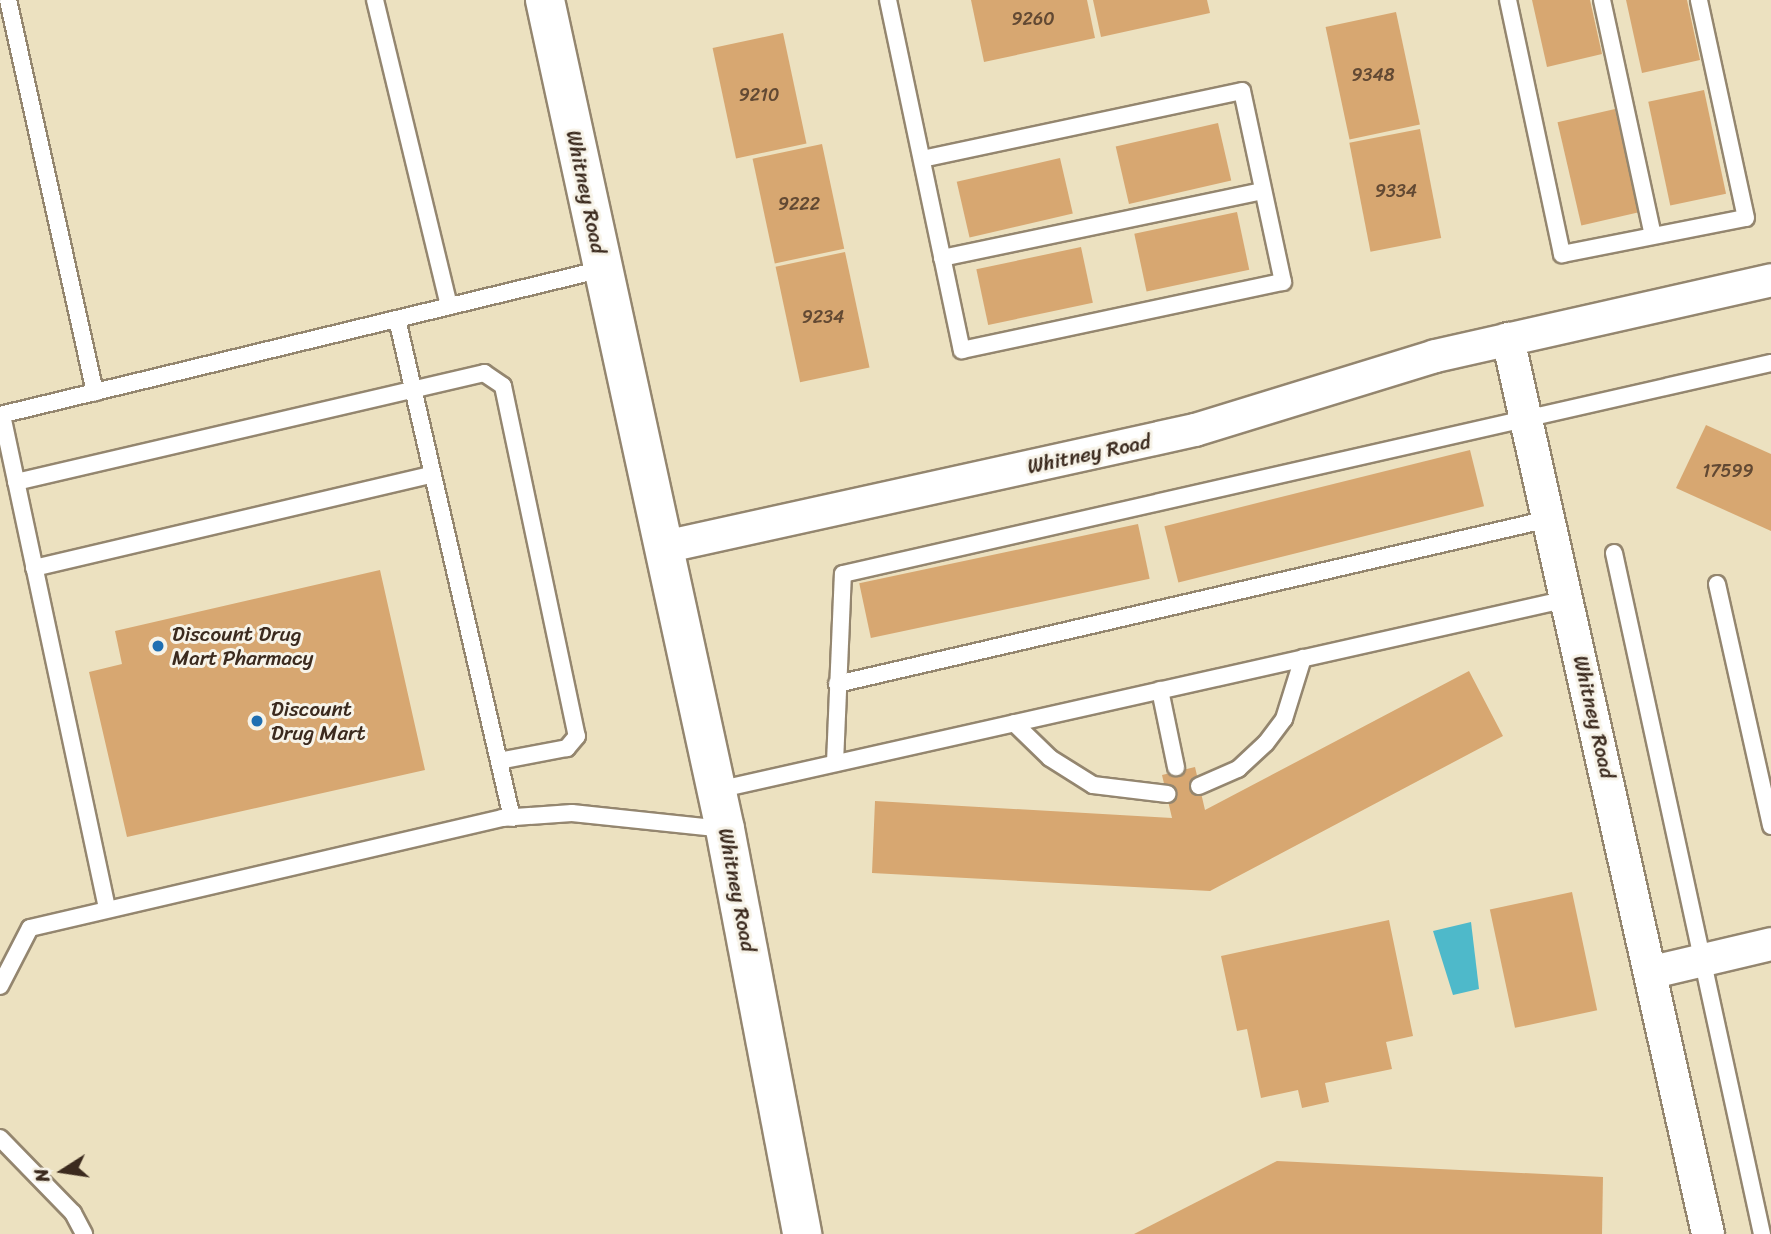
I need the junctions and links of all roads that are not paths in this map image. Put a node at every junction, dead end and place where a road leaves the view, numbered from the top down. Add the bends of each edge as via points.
1 (8, 0) edge
2 (375, 0) edge
3 (888, 0) edge
4 (1508, 0) edge
5 (1602, 0) edge
6 (1699, 0) edge
7 (550, 1) edge
8 (922, 159) junction
9 (1264, 191) junction
10 (1653, 236) junction
11 (942, 258) junction
12 (603, 268) junction
13 (1771, 280) edge
14 (449, 306) junction
15 (397, 319) junction
16 (1508, 339) junction
17 (1771, 363) edge
18 (412, 388) junction
19 (95, 392) junction
20 (1, 415) edge
21 (1527, 421) junction
22 (432, 475) junction
23 (16, 482) junction
24 (1549, 519) junction
25 (664, 547) junction
26 (1614, 553) dead end
27 (34, 568) junction
28 (1717, 584) dead end
29 (1567, 599) junction
30 (1303, 658) junction
31 (837, 684) junction
32 (1160, 690) junction
33 (1014, 723) junction
34 (499, 761) junction
35 (835, 763) junction
36 (1176, 767) dead end
37 (1199, 786) dead end
38 (717, 790) junction
39 (1167, 794) dead end
40 (512, 818) junction
41 (1771, 826) edge
42 (725, 829) junction
43 (107, 908) junction
44 (1771, 944) edge
45 (1702, 960) junction
46 (1653, 972) junction
47 (0, 986) edge
48 (0, 1138) edge
49 (84, 1234) edge
50 (802, 1234) edge
51 (1708, 1234) edge
52 (1762, 1234) edge

1 - 19 lane
2 - 14 lane
3 - 8 lane
4 - 10 lane via 1562,254
5 - 10 lane
6 - 10 lane via 1746,218
7 - 12 street, Whitney Road
8 - 9 lane via 1242,91
8 - 11 lane
9 - 11 lane
9 - 11 lane via 1283,282 962,350
12 - 14 lane
12 - 25 street, Whitney Road
13 - 16 street, Whitney Road
14 - 15 lane
15 - 18 lane
15 - 19 lane
16 - 21 street, Whitney Road
16 - 25 street, Whitney Road via 1195,430
17 - 21 lane
18 - 22 lane
18 - 23 lane
18 - 34 lane via 484,373 503,386 577,736 566,748
19 - 20 lane
20 - 23 lane
21 - 24 street, Whitney Road
21 - 31 lane via 843,574
22 - 27 lane
22 - 34 lane
23 - 27 lane
24 - 29 street, Whitney Road
24 - 31 lane
25 - 38 street, Whitney Road
26 - 45 lane
27 - 43 lane
28 - 41 lane
29 - 30 lane
29 - 46 street, Whitney Road
30 - 32 lane
30 - 37 lane via 1284,719 1266,743 1238,769
31 - 35 lane
32 - 33 lane
32 - 36 lane
33 - 35 lane
33 - 39 lane via 1050,758 1093,785
34 - 40 lane
35 - 38 lane
38 - 42 street, Whitney Road
40 - 42 lane via 572,813
40 - 43 lane
42 - 50 street, Whitney Road
43 - 47 lane via 30,928
44 - 45 street
45 - 46 street
45 - 52 lane
46 - 51 street, Whitney Road
48 - 49 lane via 73,1213

